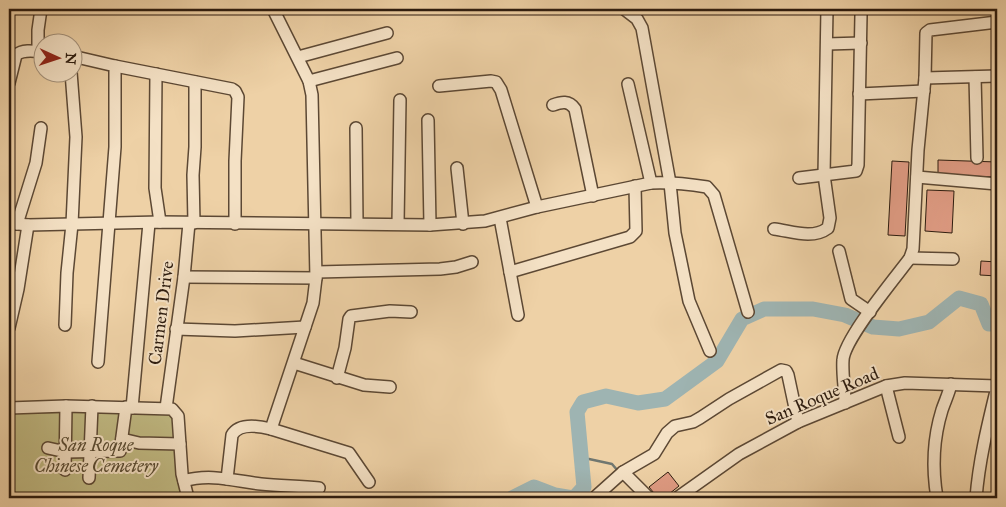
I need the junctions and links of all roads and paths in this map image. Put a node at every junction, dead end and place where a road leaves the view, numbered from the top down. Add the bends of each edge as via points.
1 (41, 9) edge
2 (273, 9) edge
3 (624, 9) edge
4 (827, 9) edge
5 (862, 15) dead end
6 (997, 22) edge
7 (38, 32) edge
8 (387, 34) dead end
9 (861, 43) junction
10 (827, 44) junction
11 (32, 51) edge
12 (298, 57) junction
13 (82, 58) edge
14 (397, 58) dead end
15 (115, 66) junction
16 (156, 74) junction
17 (997, 76) edge
18 (975, 77) junction
19 (925, 78) junction
20 (309, 81) junction
21 (71, 82) edge
22 (195, 82) junction
23 (9, 83) edge
24 (628, 84) dead end
25 (439, 86) dead end
26 (924, 91) junction
27 (859, 94) junction
28 (400, 100) dead end
29 (553, 105) dead end
30 (428, 120) dead end
31 (41, 128) dead end
32 (356, 128) dead end
33 (977, 158) dead end
34 (457, 168) dead end
35 (824, 175) junction
36 (799, 178) dead end
37 (917, 178) junction
38 (651, 183) junction
39 (670, 183) junction
40 (997, 184) edge
41 (635, 186) junction
42 (593, 196) junction
43 (536, 207) junction
44 (500, 218) junction
45 (154, 223) junction
46 (191, 223) junction
47 (315, 223) junction
48 (357, 223) junction
49 (398, 223) junction
50 (18, 224) edge
51 (72, 224) junction
52 (110, 224) junction
53 (235, 224) junction
54 (463, 224) junction
55 (430, 225) junction
56 (774, 229) dead end
57 (839, 251) dead end
58 (910, 258) junction
59 (953, 259) dead end
60 (472, 262) dead end
61 (510, 272) junction
62 (317, 275) junction
63 (184, 277) junction
64 (9, 281) edge
65 (18, 289) junction
66 (411, 312) dead end
67 (748, 312) dead end
68 (868, 314) junction
69 (518, 316) dead end
70 (65, 325) dead end
71 (304, 327) junction
72 (9, 328) edge
73 (176, 329) junction
74 (710, 351) dead end
75 (98, 362) dead end
76 (294, 363) junction
77 (337, 378) junction
78 (951, 384) junction
79 (886, 386) junction
80 (390, 387) dead end
81 (997, 387) edge
82 (845, 402) junction
83 (66, 406) junction
84 (92, 406) junction
85 (9, 408) edge
86 (129, 408) junction
87 (166, 408) junction
88 (798, 422) junction
89 (272, 429) junction
90 (899, 437) dead end
91 (122, 439) junction
92 (180, 444) junction
93 (48, 448) dead end
94 (66, 452) junction
95 (91, 452) junction
96 (65, 470) dead end
97 (623, 472) junction
98 (89, 478) dead end
99 (227, 479) junction
100 (184, 481) junction
101 (369, 482) dead end
102 (319, 488) dead end
103 (188, 498) edge
104 (594, 498) edge
105 (649, 498) edge
106 (677, 498) edge
107 (938, 498) edge
108 (976, 498) edge

1 - 7 street
2 - 12 street
3 - 39 street via 637,19 642,28
4 - 10 street
5 - 9 street
6 - 19 street via 926,33
8 - 12 street
9 - 10 street
9 - 27 street
10 - 35 street
11 - 23 street via 16,55
12 - 20 street
13 - 15 street
14 - 20 street
15 - 16 street
15 - 52 street via 115,147
16 - 22 street
16 - 45 street
17 - 18 street
18 - 19 street
18 - 33 street
19 - 26 street
20 - 47 street via 313,115
21 - 51 street via 76,137
22 - 46 street, Carmen Drive
22 - 53 street via 232,89 238,97
24 - 38 street
25 - 43 street via 496,82
26 - 27 street
26 - 37 street
27 - 35 street via 856,171
28 - 49 street
29 - 42 street via 569,103 575,108
30 - 55 street
31 - 50 street via 36,163
32 - 48 street
34 - 54 street
35 - 36 street
35 - 56 street via 830,218 828,228 802,235
37 - 40 street
37 - 58 street
38 - 39 street
38 - 41 street
39 - 67 street via 707,187 712,191
39 - 74 street via 689,300
41 - 42 street
41 - 61 street via 636,231 630,237
42 - 43 street
43 - 44 street
44 - 54 street
44 - 61 street
45 - 46 street
45 - 52 street
45 - 86 street
46 - 53 street
46 - 63 street, Carmen Drive
47 - 48 street
47 - 53 street
47 - 62 street
48 - 49 street
49 - 55 street
50 - 51 street
50 - 65 street
51 - 52 street
51 - 70 street
52 - 75 street
54 - 55 street
57 - 68 street via 851,299
58 - 59 street
58 - 68 street
60 - 62 street via 440,269
61 - 69 street
62 - 63 street
62 - 71 street via 313,303
63 - 73 street, Carmen Drive
64 - 65 street
65 - 72 street
66 - 77 street via 351,316
68 - 82 street via 845,350
71 - 73 street
71 - 76 street
73 - 87 street, Carmen Drive
76 - 77 street
76 - 89 street
77 - 80 street
78 - 79 street, San Roque Road
78 - 81 street, San Roque Road
78 - 107 street via 934,444 934,481
79 - 82 street, San Roque Road
79 - 90 street
81 - 108 street
82 - 88 street, San Roque Road
83 - 84 street
83 - 85 street
83 - 94 street
84 - 86 street
84 - 95 street
86 - 87 street
86 - 91 street
87 - 92 street via 175,410 178,416
88 - 97 street via 788,375 786,370 781,370 693,422 675,426 654,454
88 - 106 street, San Roque Road via 738,454
89 - 99 street via 235,430
89 - 101 street via 349,453
91 - 92 street via 147,444
91 - 95 street via 120,451
92 - 100 street
93 - 94 street
94 - 95 street
94 - 96 street
95 - 98 street
97 - 104 street
97 - 105 street
99 - 100 street via 199,477
99 - 102 street
100 - 103 street

